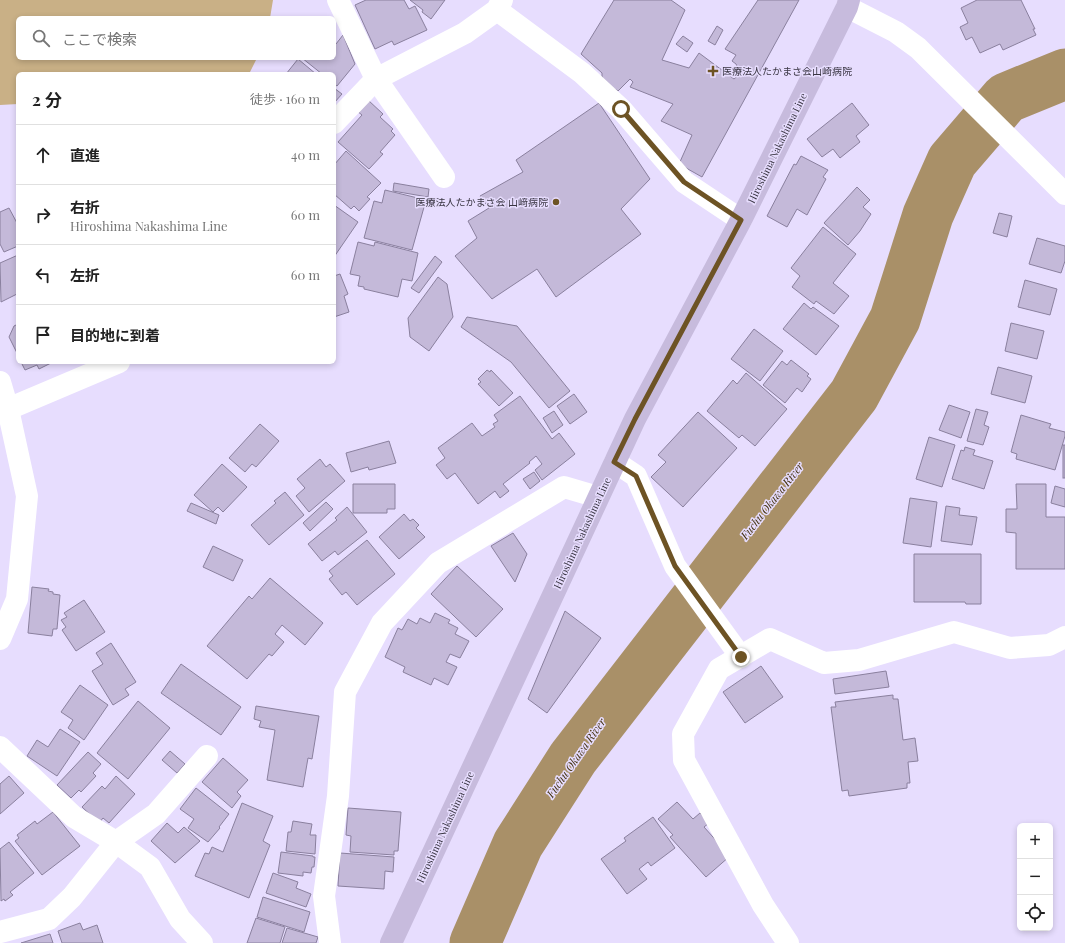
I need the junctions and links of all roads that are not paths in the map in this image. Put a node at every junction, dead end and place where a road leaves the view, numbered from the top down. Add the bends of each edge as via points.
1 (338, 0) edge
2 (848, 3) edge
3 (500, 5) edge
4 (376, 79) junction
5 (336, 121) edge
6 (444, 177) dead end
7 (1065, 194) edge
8 (741, 220) junction
9 (114, 364) edge
10 (0, 382) edge
11 (8, 409) junction
12 (614, 462) junction
13 (598, 497) junction
14 (1065, 637) edge
15 (0, 639) edge
16 (737, 651) junction
17 (0, 747) edge
18 (207, 756) dead end
19 (116, 842) junction
20 (0, 932) edge
21 (202, 943) edge
22 (330, 943) edge
23 (391, 943) edge
24 (788, 943) edge

1 - 4 street
2 - 7 street via 918,48
2 - 8 main road, Hiroshima Nakashima Line
3 - 4 street via 465,33
3 - 8 street via 621,109 684,182
4 - 5 street
4 - 6 street
8 - 12 main road, Hiroshima Nakashima Line
9 - 11 street
10 - 11 street
11 - 15 street via 27,496 17,599
12 - 13 main road, Hiroshima Nakashima Line
12 - 16 street via 636,476 675,566
13 - 22 street via 564,487 438,563 382,623 345,692 338,796 324,896
13 - 23 main road, Hiroshima Nakashima Line
14 - 16 street via 1049,645 1010,648 954,632 859,660 824,663 770,639
16 - 24 street via 719,669 683,734 684,760 763,906
17 - 19 street via 74,817
18 - 19 street via 156,814
19 - 20 street via 72,897 49,919
19 - 21 street via 150,867 180,919

